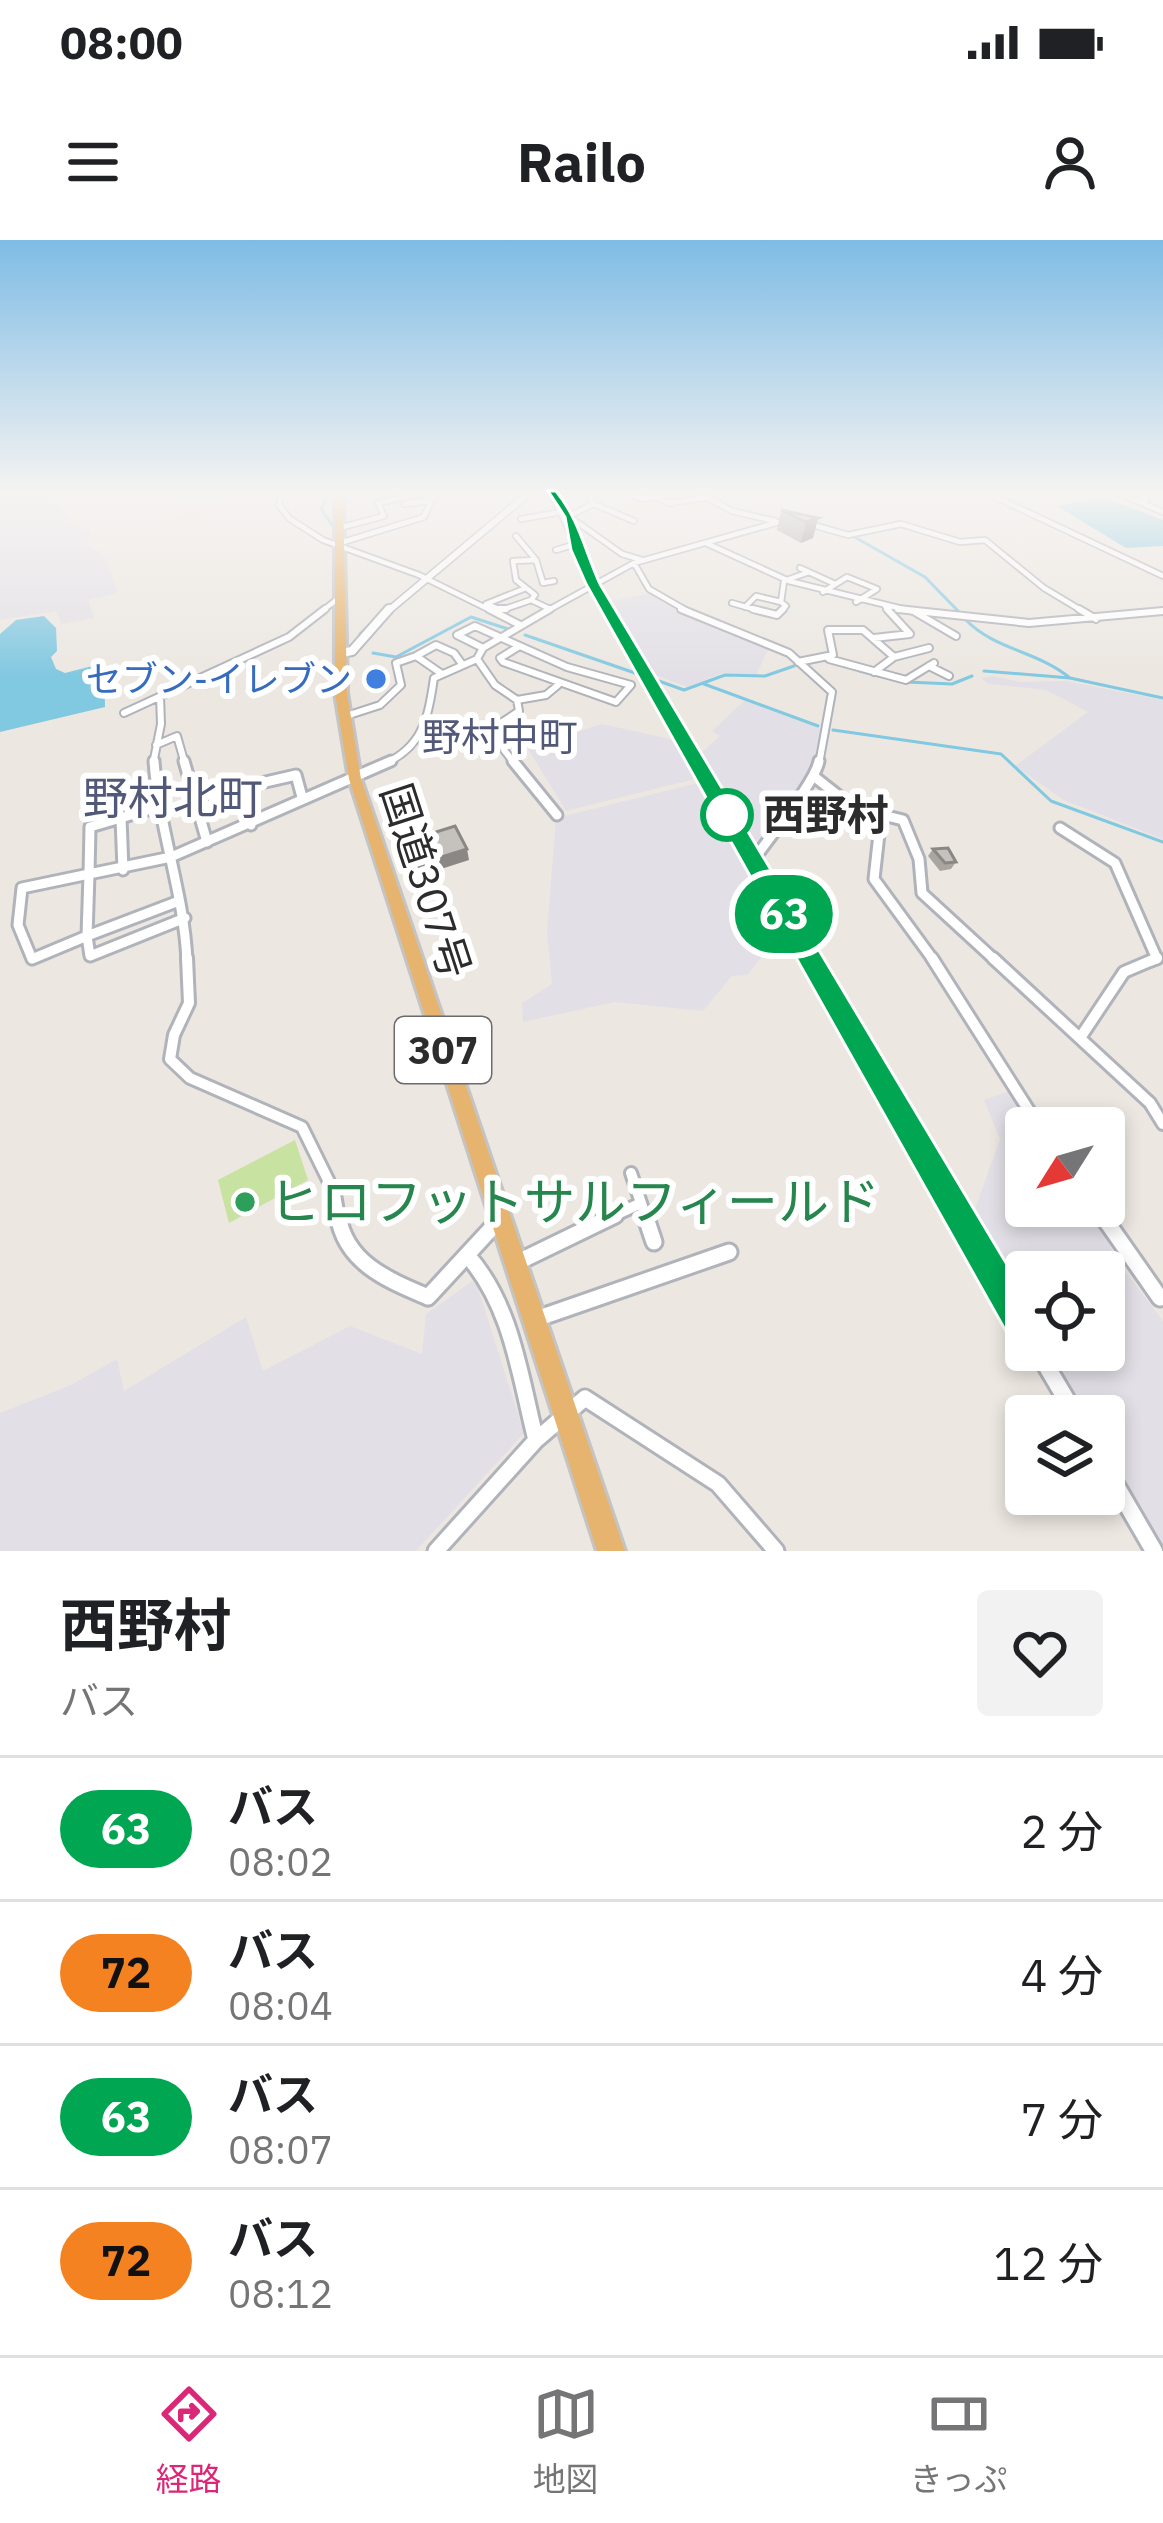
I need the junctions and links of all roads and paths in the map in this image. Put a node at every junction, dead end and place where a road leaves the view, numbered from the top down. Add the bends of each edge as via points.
1 (341, 554) edge
2 (378, 554) edge
3 (454, 554) edge
4 (531, 554) edge
5 (580, 554) edge
6 (622, 554) edge
7 (668, 554) edge
8 (728, 554) edge
9 (1003, 554) edge
10 (1117, 554) edge
11 (536, 560) junction
12 (638, 562) junction
13 (800, 568) dead end
14 (809, 572) junction
15 (1163, 576) edge
16 (426, 577) junction
17 (554, 581) dead end
18 (784, 581) junction
19 (543, 583) junction
20 (593, 584) junction
21 (835, 584) junction
22 (525, 586) junction
23 (824, 592) junction
24 (340, 597) junction
25 (531, 600) junction
26 (781, 602) junction
27 (733, 603) dead end
28 (855, 603) junction
29 (884, 606) junction
30 (745, 607) junction
31 (909, 608) junction
32 (550, 609) junction
33 (1163, 611) edge
34 (1096, 619) junction
35 (520, 625) junction
36 (503, 636) junction
37 (956, 636) dead end
38 (874, 638) junction
39 (518, 647) junction
40 (483, 648) junction
41 (929, 648) dead end
42 (341, 653) junction
43 (416, 656) junction
44 (894, 657) junction
45 (477, 659) junction
46 (830, 659) junction
47 (798, 662) junction
48 (462, 664) junction
49 (874, 672) junction
50 (442, 674) junction
51 (949, 676) dead end
52 (557, 685) junction
53 (631, 685) junction
54 (654, 689) junction
55 (160, 696) junction
56 (517, 700) junction
57 (124, 713) dead end
58 (343, 717) junction
59 (156, 745) junction
60 (355, 778) junction
61 (816, 778) junction
62 (243, 788) junction
63 (302, 797) junction
64 (196, 798) junction
65 (161, 806) junction
66 (557, 815) dead end
67 (880, 816) junction
68 (121, 818) junction
69 (251, 825) junction
70 (1060, 828) dead end
71 (207, 842) junction
72 (170, 856) junction
73 (753, 861) junction
74 (123, 870) junction
75 (90, 875) junction
76 (179, 901) junction
77 (185, 918) junction
78 (87, 936) junction
79 (1080, 1038) junction
80 (1027, 1107) edge
81 (1163, 1124) edge
82 (631, 1173) dead end
83 (641, 1203) junction
84 (500, 1219) junction
85 (1110, 1227) edge
86 (654, 1242) dead end
87 (729, 1252) dead end
88 (467, 1255) junction
89 (516, 1263) junction
90 (1005, 1295) edge
91 (1162, 1300) edge
92 (536, 1319) junction
93 (565, 1414) junction
94 (536, 1440) junction
95 (1125, 1501) edge
96 (436, 1551) edge
97 (611, 1551) edge
98 (776, 1551) edge
99 (1154, 1551) edge

1 - 24 highway, 国道307号 / 307
2 - 16 street
3 - 16 street
4 - 11 street
5 - 20 street
6 - 12 street
7 - 12 street
8 - 18 street
9 - 34 street
10 - 15 street
11 - 19 street
11 - 22 street via 513,561
12 - 20 street
12 - 47 street via 649,589 675,606
13 - 14 street
14 - 18 street
14 - 21 street
16 - 35 street
16 - 42 street
17 - 19 street
18 - 23 street
18 - 26 street
19 - 22 street
20 - 32 street
20 - 54 street
21 - 23 street
21 - 28 street via 848,577 877,589
22 - 25 street
22 - 25 street via 486,604 502,610
23 - 28 street
24 - 42 highway, 国道307号 / 307
24 - 55 street via 289,638
25 - 32 street
26 - 30 street via 757,596
26 - 30 street via 777,615
27 - 30 street
28 - 29 street
29 - 31 street
29 - 38 street via 910,634
31 - 34 street
31 - 37 street
32 - 35 street
33 - 34 street
35 - 36 street
36 - 39 street
36 - 40 street
36 - 40 street via 475,626 457,635
38 - 44 street
38 - 46 street via 828,630
39 - 52 street via 503,662
39 - 53 street
40 - 45 street
41 - 44 street
42 - 58 highway, 国道307号 / 307
43 - 48 street via 436,644
43 - 50 street
43 - 58 street via 396,663 400,685 380,705
44 - 49 street
45 - 48 street
45 - 56 street
46 - 47 street
46 - 49 street
47 - 61 street via 832,692
48 - 50 street
49 - 51 street via 906,680 932,665
50 - 60 street via 409,753
52 - 53 street via 616,702
52 - 56 street
53 - 54 street
54 - 73 street
55 - 57 street
55 - 59 street
56 - 66 street via 519,711 501,723 504,750
58 - 60 highway, 国道307号 / 307
59 - 64 street via 177,736
59 - 65 street
60 - 63 street
60 - 84 highway, 国道307号 / 307
61 - 67 street via 854,808
61 - 73 street
62 - 63 street via 296,776
62 - 64 street
62 - 69 street
63 - 69 street
64 - 71 street
65 - 68 street
65 - 72 street
67 - 79 street via 903,820 922,893
67 - 80 street via 874,879
68 - 74 street
68 - 75 street via 90,826
69 - 71 street
70 - 79 street via 1115,863 1157,959 1124,972
71 - 72 street
72 - 74 street
72 - 76 street
73 - 90 street
74 - 75 street
75 - 78 street
75 - 78 street via 22,888 18,925 32,959
76 - 77 street
76 - 78 street
77 - 78 street via 90,956
77 - 88 street via 189,1003 170,1059 190,1078 302,1126 335,1194 341,1235 385,1279 428,1297
79 - 81 street
82 - 83 street
83 - 86 street
83 - 89 street
84 - 88 street
84 - 89 highway, 国道307号 / 307
85 - 91 street
87 - 92 street
88 - 94 street via 501,1310
89 - 92 highway, 国道307号 / 307
92 - 93 highway, 国道307号 / 307
93 - 94 street
93 - 97 highway, 国道307号 / 307
93 - 98 street via 585,1398 718,1484
94 - 96 street
95 - 99 street

